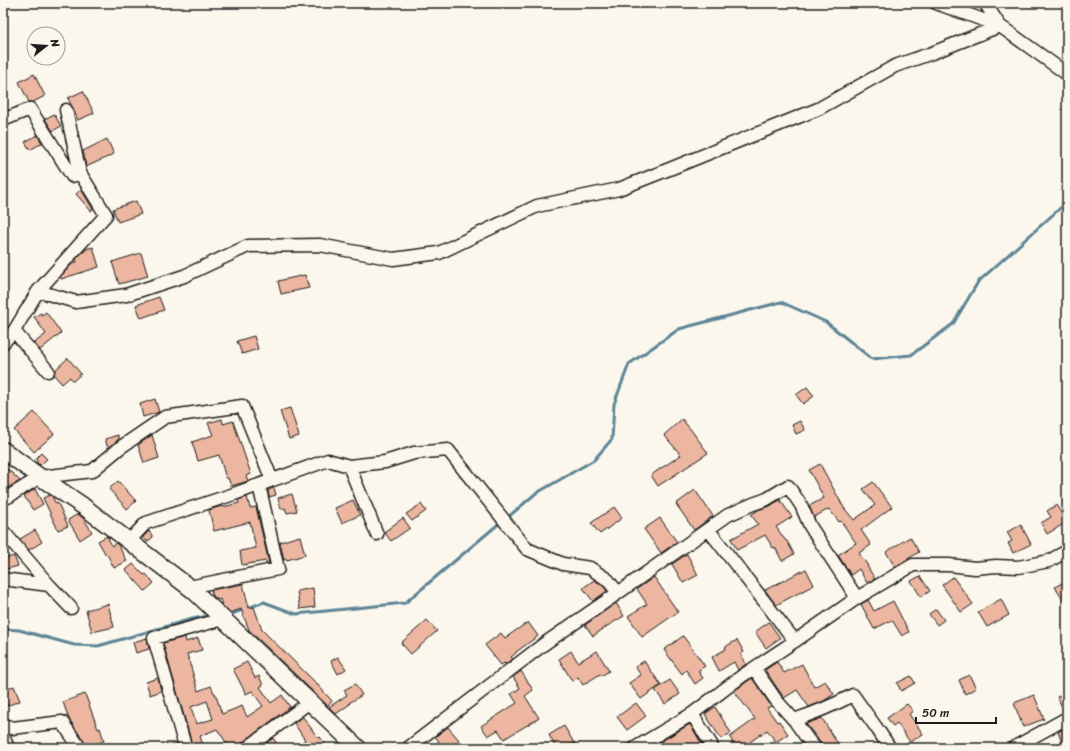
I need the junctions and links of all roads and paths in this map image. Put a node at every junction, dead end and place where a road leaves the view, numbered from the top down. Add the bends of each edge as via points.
1 (936, 3) edge
2 (985, 3) edge
3 (1000, 26) junction
4 (1067, 74) edge
5 (66, 110) dead end
6 (3, 120) edge
7 (80, 174) junction
8 (38, 291) junction
9 (14, 330) junction
10 (3, 343) edge
11 (48, 370) dead end
12 (3, 450) edge
13 (349, 466) junction
14 (40, 477) junction
15 (272, 480) junction
16 (259, 485) junction
17 (3, 498) edge
18 (708, 529) junction
19 (3, 531) edge
20 (377, 534) dead end
21 (129, 541) junction
22 (1067, 551) edge
23 (3, 579) edge
24 (49, 585) junction
25 (189, 587) junction
26 (618, 593) junction
27 (858, 598) junction
28 (71, 608) dead end
29 (223, 619) junction
30 (795, 641) junction
31 (754, 668) junction
32 (310, 702) junction
33 (692, 714) junction
34 (1067, 718) edge
35 (794, 720) junction
36 (3, 724) edge
37 (3, 736) edge
38 (185, 746) dead end
39 (8, 748) edge
40 (80, 748) edge
41 (247, 748) edge
42 (358, 748) edge
43 (408, 748) edge
44 (635, 748) edge
45 (712, 748) edge
46 (815, 748) edge
47 (890, 748) edge
48 (1013, 748) edge

1 - 3 street
2 - 3 street
3 - 4 street
3 - 8 street via 895,66 818,109 694,160 619,189 537,206 439,253 393,259 320,245 248,246 184,276 126,296 76,302
5 - 7 street
6 - 7 street via 30,109 72,176
7 - 8 street via 106,215
8 - 9 street
9 - 10 street
9 - 11 street
12 - 14 street
13 - 15 street via 328,460
13 - 20 street
13 - 26 street via 384,462 414,453 448,450 527,550 563,564 590,568 608,580
14 - 15 street via 92,471 121,447 166,417 242,406
14 - 17 street
14 - 21 street
15 - 16 street
16 - 21 street via 146,523
16 - 25 street via 278,568
18 - 26 street
18 - 27 street via 728,515 767,499 788,486 801,505 810,526
18 - 30 street
19 - 24 street
21 - 25 street
22 - 27 street via 1049,561 1018,567 975,568 913,564
23 - 24 street
24 - 28 street
25 - 29 street
26 - 43 street via 544,644
27 - 30 street
29 - 32 street
29 - 38 street via 154,638
30 - 31 street
31 - 33 street
31 - 35 street via 776,700
32 - 41 street
32 - 42 street
33 - 44 street
33 - 45 street
34 - 48 street
35 - 46 street
35 - 47 street via 853,695
36 - 40 street via 12,728 62,722
37 - 39 street

